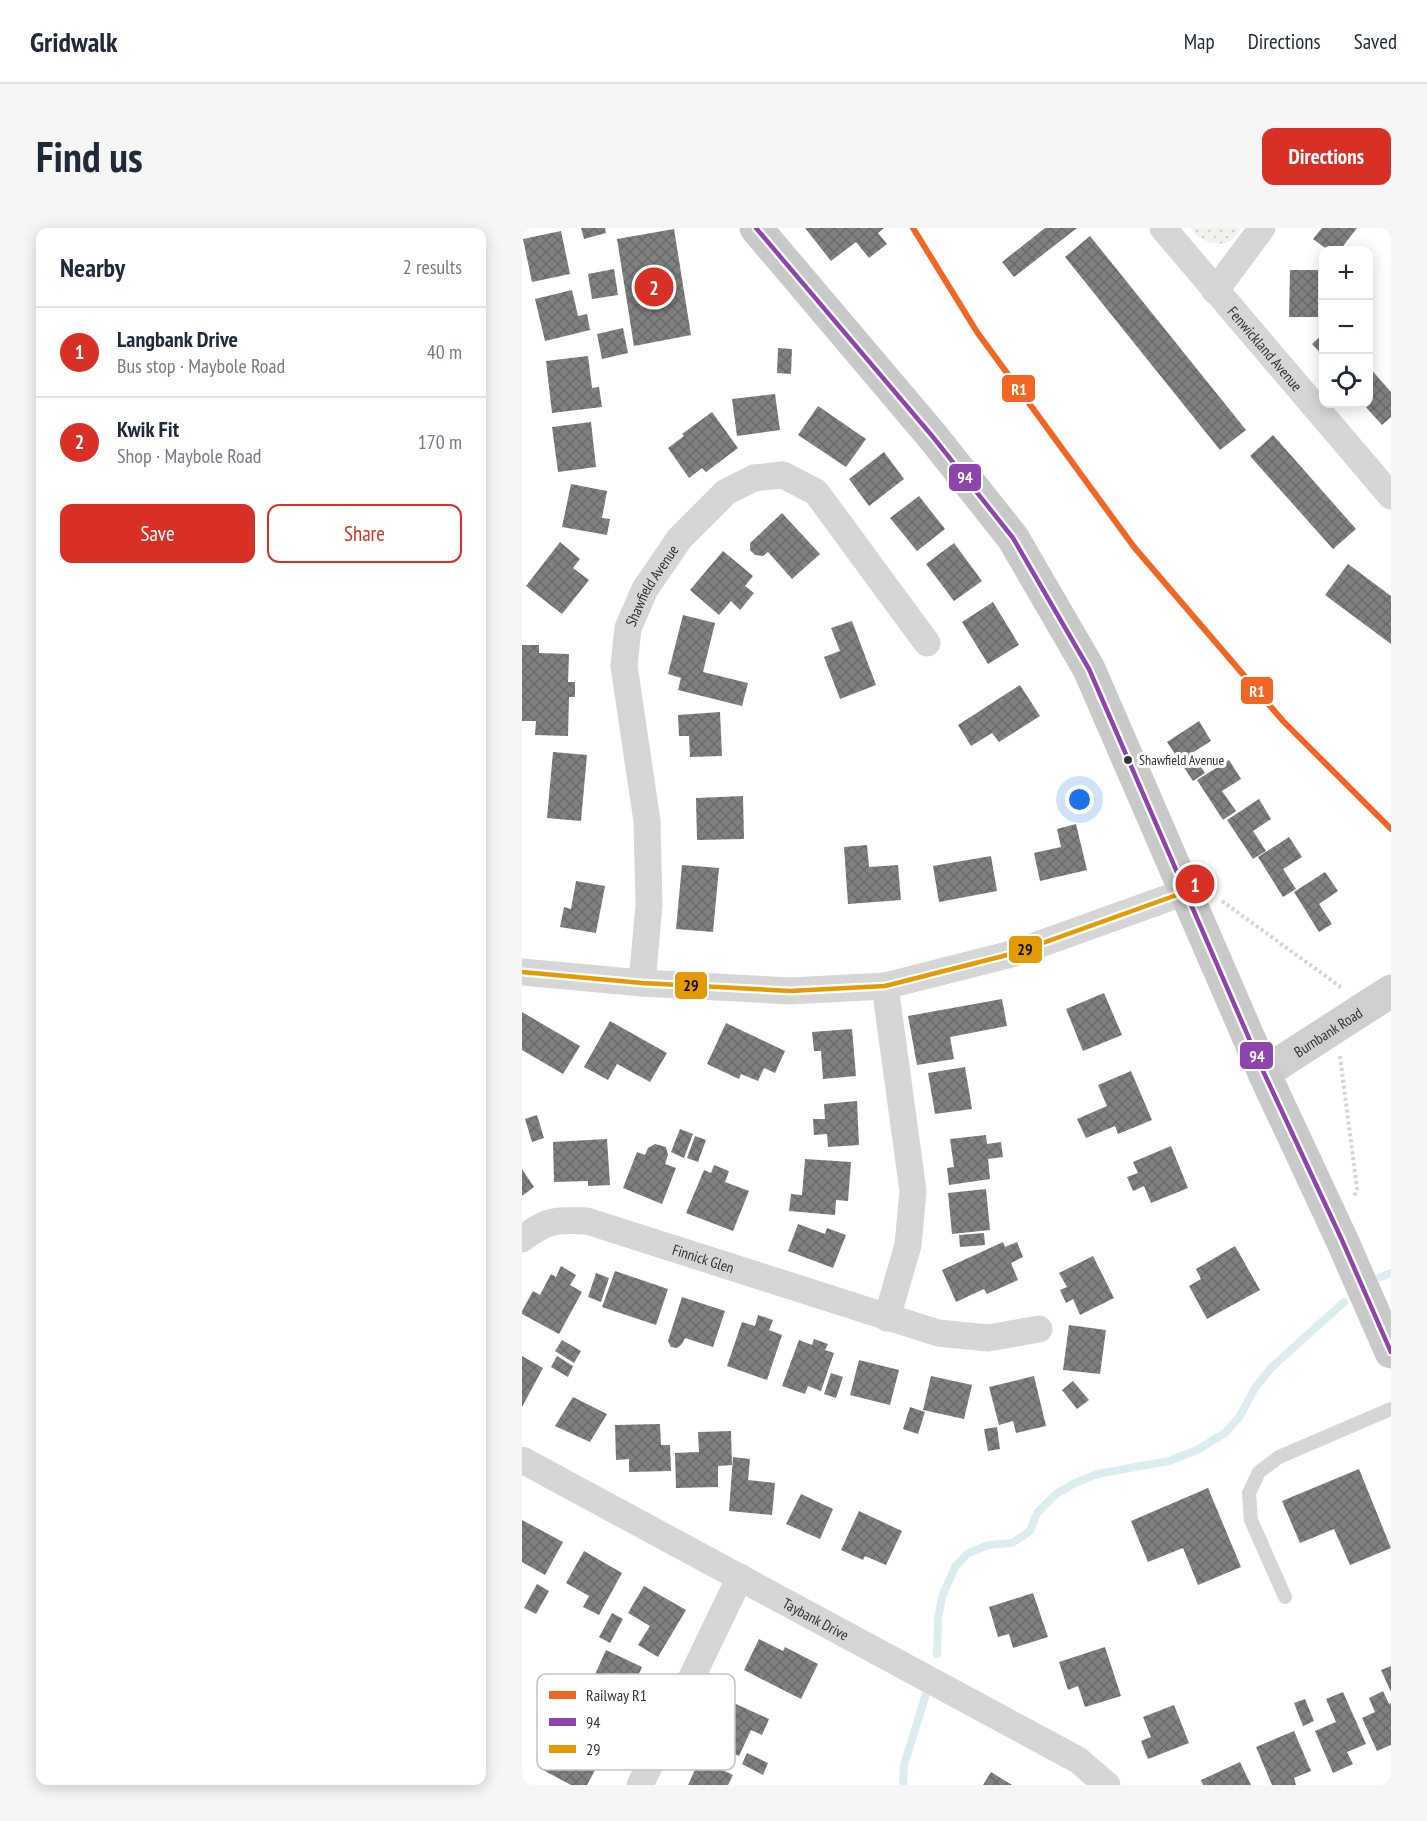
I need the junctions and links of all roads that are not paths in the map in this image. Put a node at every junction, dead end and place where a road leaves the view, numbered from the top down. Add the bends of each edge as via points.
1 (756, 228) edge
2 (1163, 228) edge
3 (1262, 228) edge
4 (1215, 291) junction
5 (1391, 496) edge
6 (927, 643) dead end
7 (1185, 892) junction
8 (522, 972) edge
9 (642, 983) junction
10 (885, 986) junction
11 (1369, 1006) edge
12 (1264, 1073) junction
13 (522, 1239) edge
14 (886, 1318) junction
15 (1039, 1329) dead end
16 (1390, 1350) edge
17 (1391, 1410) edge
18 (522, 1460) edge
19 (740, 1577) junction
20 (1285, 1597) dead end
21 (693, 1674) edge
22 (647, 1770) edge
23 (1104, 1784) edge
24 (640, 1785) edge

1 - 7 main road via 1013,538 1089,669
2 - 4 street, Fenwickland Avenue
3 - 4 street
4 - 5 street, Fenwickland Avenue
6 - 9 street, Shawfield Avenue via 816,492 783,475 754,478 726,492 680,538 645,590 628,628 624,666 647,821 649,905
7 - 10 street via 1015,953
7 - 12 main road
8 - 9 street
9 - 10 street via 790,991
10 - 14 street via 913,1191 908,1245
11 - 12 street, Burnbank Road
12 - 16 main road
13 - 14 street, Finnick Glen via 538,1227 562,1219 588,1221
14 - 15 street, Finnick Glen via 938,1333 988,1338
17 - 20 lane via 1279,1457 1259,1472 1249,1493 1251,1520
18 - 19 street, Taybank Drive
19 - 21 street
19 - 23 street, Taybank Drive via 1078,1760
22 - 24 street

